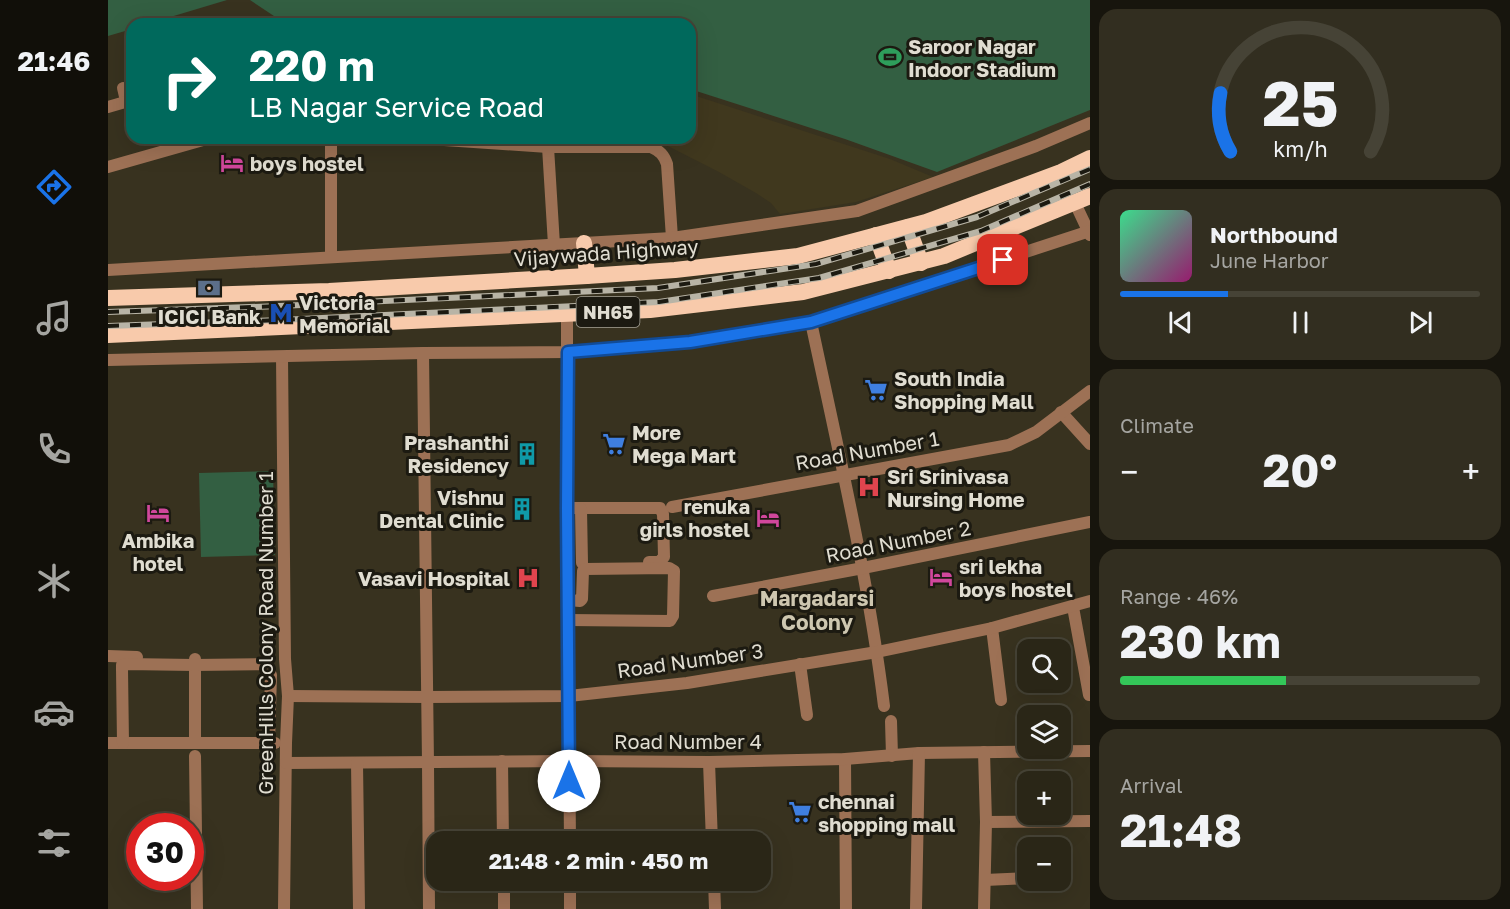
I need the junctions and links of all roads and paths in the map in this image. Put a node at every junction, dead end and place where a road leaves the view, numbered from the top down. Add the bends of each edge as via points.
1 (123, 88) dead end
2 (126, 94) edge
3 (126, 101) edge
4 (108, 107) edge
5 (1090, 123) edge
6 (189, 144) edge
7 (331, 144) edge
8 (504, 144) edge
9 (548, 147) junction
10 (1090, 158) edge
11 (108, 167) edge
12 (1083, 199) edge
13 (908, 227) junction
14 (1090, 233) edge
15 (876, 235) junction
16 (672, 238) junction
17 (584, 243) junction
18 (554, 244) junction
19 (331, 257) junction
20 (921, 262) junction
21 (108, 270) edge
22 (889, 271) junction
23 (587, 276) junction
24 (108, 298) edge
25 (567, 315) junction
26 (811, 322) junction
27 (108, 335) edge
28 (568, 352) junction
29 (423, 353) junction
30 (282, 357) junction
31 (108, 360) edge
32 (1090, 391) edge
33 (1061, 412) junction
34 (1090, 444) edge
35 (843, 474) junction
36 (672, 507) dead end
37 (567, 508) junction
38 (581, 509) junction
39 (1090, 522) edge
40 (567, 563) junction
41 (582, 563) junction
42 (863, 568) junction
43 (713, 596) dead end
44 (568, 600) junction
45 (1090, 601) edge
46 (1073, 607) junction
47 (568, 620) junction
48 (992, 628) junction
49 (877, 652) junction
50 (108, 656) edge
51 (285, 659) junction
52 (194, 662) junction
53 (800, 664) junction
54 (288, 696) junction
55 (569, 696) junction
56 (1089, 696) edge
57 (427, 697) junction
58 (1002, 700) dead end
59 (884, 706) dead end
60 (807, 715) dead end
61 (891, 721) dead end
62 (108, 743) edge
63 (123, 743) junction
64 (195, 743) junction
65 (270, 743) junction
66 (286, 743) junction
67 (1090, 751) edge
68 (984, 752) junction
69 (919, 753) junction
70 (195, 756) dead end
71 (892, 756) junction
72 (845, 759) junction
73 (569, 760) junction
74 (502, 761) junction
75 (710, 762) junction
76 (357, 763) junction
77 (429, 763) junction
78 (286, 764) junction
79 (1090, 821) edge
80 (986, 822) junction
81 (503, 831) edge
82 (570, 831) edge
83 (712, 831) edge
84 (1017, 879) edge
85 (985, 880) junction
86 (504, 891) edge
87 (570, 891) edge
88 (714, 891) edge
89 (197, 909) edge
90 (284, 909) edge
91 (359, 909) edge
92 (429, 909) edge
93 (504, 909) edge
94 (570, 909) edge
95 (715, 909) edge
96 (846, 909) edge
97 (916, 909) edge
98 (984, 909) edge

1 - 2 street
3 - 4 street
5 - 16 street via 857,211
6 - 11 street
7 - 19 street
8 - 9 street
9 - 16 street via 658,150 667,164
9 - 18 street
10 - 13 highway, Vijaywada Highway / NH65
12 - 14 street
12 - 20 highway, NH65 via 945,256
13 - 15 highway, Vijaywada Highway / NH65
13 - 20 highway
14 - 26 street
15 - 22 highway
15 - 23 highway, Vijaywada Highway / NH65 via 798,256
16 - 17 street
17 - 18 street
17 - 23 highway
18 - 19 street
19 - 21 street
20 - 22 highway, NH65
22 - 25 highway, NH65 via 803,292 650,310
23 - 24 highway, Vijaywada Highway / NH65 via 329,291
25 - 27 highway, NH65
25 - 28 street
26 - 28 street via 681,343
26 - 35 street
28 - 29 street
28 - 37 street
29 - 30 street
29 - 57 street
30 - 31 street
30 - 51 street, GreenHills Colony Road Number 1
32 - 33 street, Road Number 1
33 - 34 street
33 - 35 street, Road Number 1 via 1036,432 1009,445
35 - 36 street, Road Number 1
35 - 42 street
37 - 38 street
37 - 40 street
38 - 41 street
38 - 41 street via 660,508 665,554 655,562
39 - 42 street, Road Number 2
40 - 41 street
40 - 44 street
42 - 43 street, Road Number 2
42 - 49 street
44 - 47 street
44 - 47 street via 582,599 585,569 674,571 670,621
45 - 46 street, Road Number 3
46 - 48 street, Road Number 3
46 - 56 street
47 - 55 street
48 - 49 street, Road Number 3
48 - 58 street
49 - 53 street, Road Number 3
49 - 59 street
50 - 52 street
51 - 52 street
51 - 54 street, GreenHills Colony Road Number 1
52 - 63 street via 122,665
52 - 64 street
52 - 65 street via 265,664 271,675
53 - 55 street, Road Number 3
53 - 60 street
54 - 57 street, Road Number 3
54 - 66 street, GreenHills Colony Road Number 1
55 - 57 street, Road Number 3
55 - 73 street
57 - 77 street
61 - 71 street
62 - 63 street
63 - 64 street
64 - 65 street
65 - 66 street
66 - 78 street, GreenHills Colony Road Number 1
67 - 68 street, Road Number 4
68 - 69 street, Road Number 4
68 - 80 street
69 - 71 street, Road Number 4
69 - 97 street
70 - 89 street
71 - 72 street, Road Number 4
72 - 75 street, Road Number 4
72 - 96 street
73 - 74 street, Road Number 4
73 - 75 street, Road Number 4
73 - 82 street
74 - 77 street, Road Number 4
74 - 81 street
75 - 83 street
76 - 77 street, Road Number 4
76 - 78 street, Road Number 4
76 - 91 street
77 - 92 street
78 - 90 street, GreenHills Colony Road Number 1
79 - 80 street
80 - 85 street
84 - 85 street
85 - 98 street
86 - 93 street
87 - 94 street
88 - 95 street

